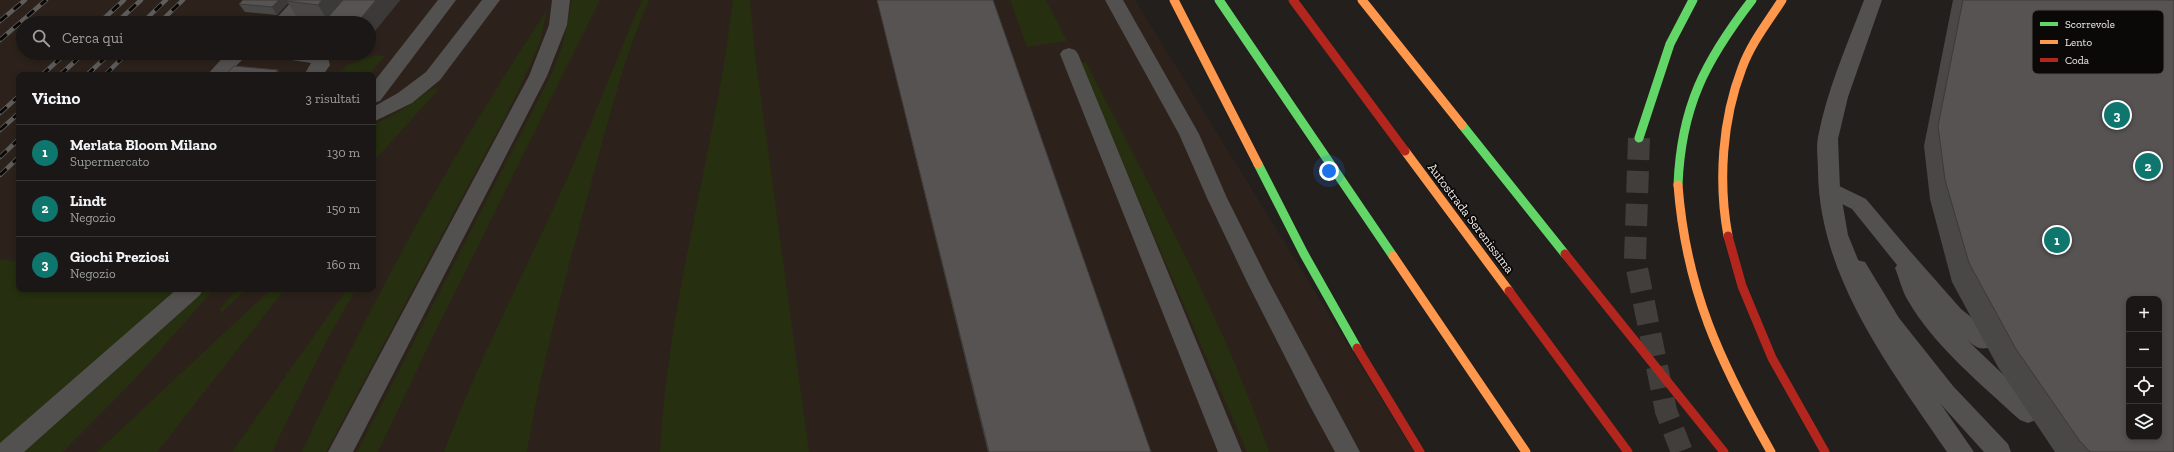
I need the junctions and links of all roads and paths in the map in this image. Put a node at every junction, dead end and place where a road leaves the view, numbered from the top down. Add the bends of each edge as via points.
1 (303, 0) edge
2 (447, 0) edge
3 (491, 0) edge
4 (561, 0) edge
5 (1114, 0) edge
6 (1174, 0) edge
7 (1219, 0) edge
8 (1293, 0) edge
9 (1362, 0) edge
10 (1693, 0) edge
11 (1752, 0) edge
12 (1782, 0) edge
13 (1873, 0) edge
14 (1864, 11) edge
15 (288, 16) edge
16 (1068, 54) dead end
17 (230, 60) edge
18 (320, 60) edge
19 (219, 72) edge
20 (315, 72) edge
21 (376, 92) edge
22 (376, 113) edge
23 (1639, 138) tunnel mouth
24 (1829, 189) junction
25 (1837, 235) junction
26 (1902, 256) junction
27 (189, 292) edge
28 (1983, 340) dead end
29 (2028, 412) dead end
30 (7, 452) edge
31 (340, 452) edge
32 (1230, 452) edge
33 (1348, 452) edge
34 (1420, 452) edge
35 (1526, 452) edge
36 (1628, 452) edge
37 (1724, 452) edge
38 (1771, 452) edge
39 (1825, 452) edge
40 (1961, 452) edge
41 (1999, 452) edge

1 - 15 lane
2 - 21 lane
3 - 22 lane via 433,76 414,92
4 - 31 lane via 558,25 538,76
5 - 33 lane via 1189,134 1258,282
6 - 34 highway via 1304,254 1354,344
7 - 35 highway
8 - 36 highway, Autostrada Serenissima
9 - 37 highway
10 - 23 highway via 1670,44
11 - 38 highway via 1727,31 1694,92 1684,126 1679,196 1690,276 1707,324 1730,378
12 - 39 highway via 1758,36 1742,68 1732,103 1722,180 1726,228 1742,286 1772,358
13 - 14 street
14 - 24 street via 1828,139
16 - 32 lane
17 - 19 lane
18 - 20 lane via 321,65
24 - 25 street
24 - 26 lane via 1859,204
25 - 40 street via 1859,290 1892,352
25 - 41 lane via 1891,324 1945,393
26 - 28 lane via 1953,315
26 - 29 lane via 1916,295 1940,327 1977,366
27 - 30 lane

